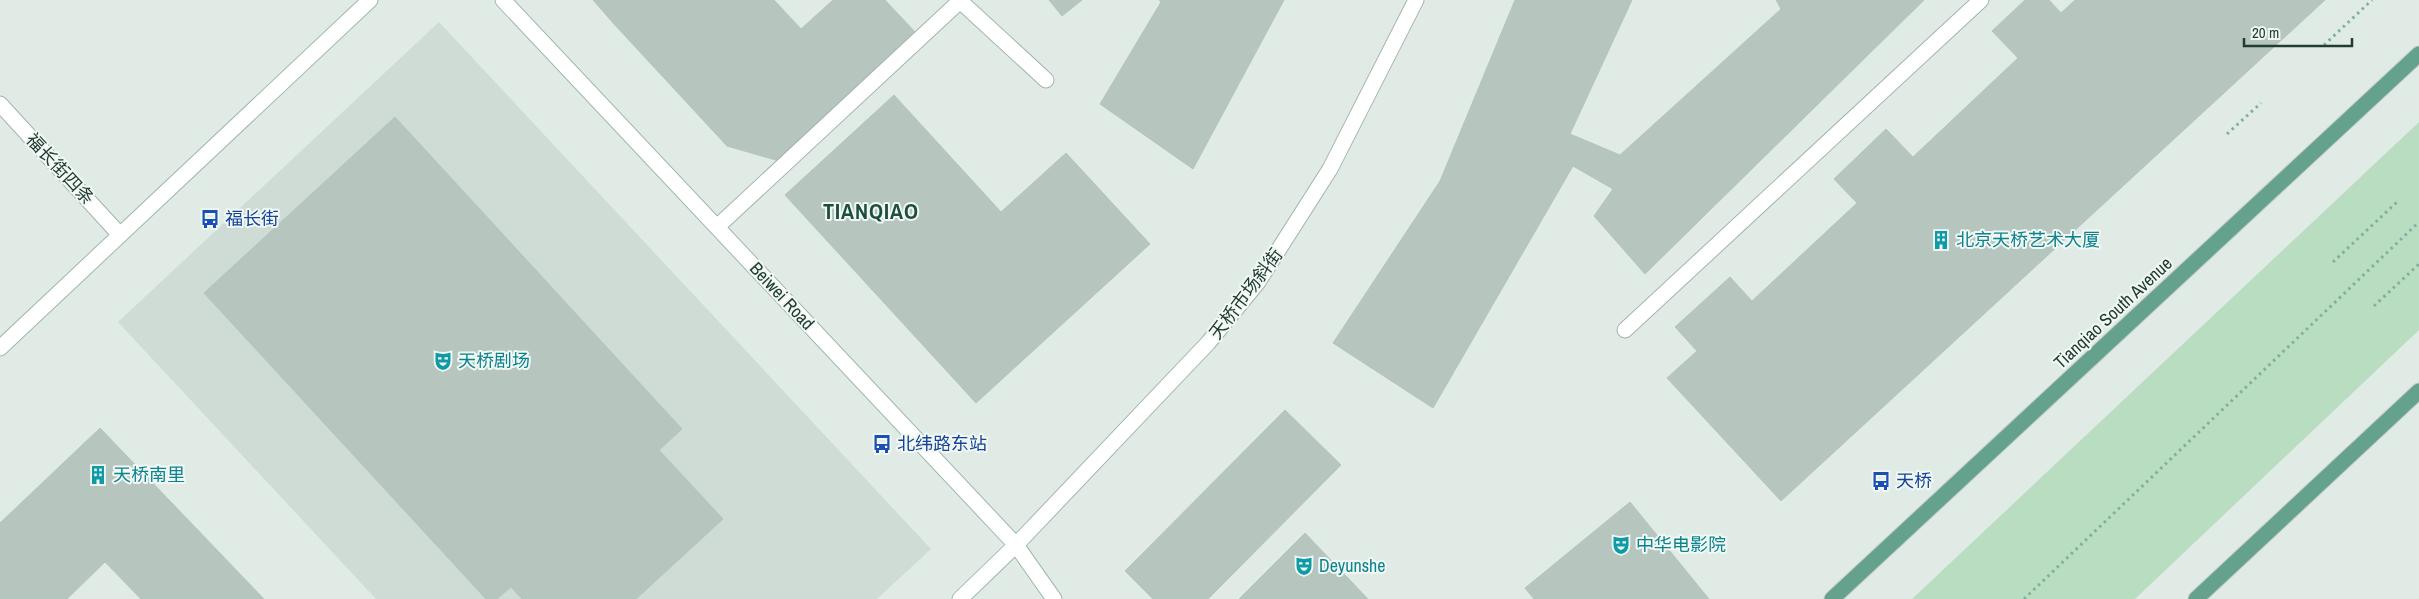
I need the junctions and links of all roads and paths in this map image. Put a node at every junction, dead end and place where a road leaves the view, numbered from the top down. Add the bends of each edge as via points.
1 (370, 0) edge
2 (503, 0) edge
3 (959, 0) edge
4 (1416, 0) edge
5 (1980, 0) edge
6 (2372, 0) edge
7 (2324, 45) dead end
8 (2419, 54) edge
9 (1046, 80) dead end
10 (2261, 102) dead end
11 (0, 104) edge
12 (2227, 134) dead end
13 (2397, 202) dead end
14 (2419, 222) edge
15 (717, 227) junction
16 (120, 235) junction
17 (2333, 262) dead end
18 (2419, 264) edge
19 (2374, 306) dead end
20 (1626, 330) dead end
21 (0, 348) edge
22 (2419, 391) edge
23 (1016, 544) junction
24 (960, 599) edge
25 (1054, 599) edge
26 (1832, 599) edge
27 (2024, 599) edge
28 (2196, 599) edge

1 - 16 street
2 - 15 street, Beiwei Road
3 - 9 street
3 - 15 street
4 - 23 street, 天桥市场斜街 via 1330,169 1258,282 1208,343
5 - 20 street
6 - 7 path
8 - 26 main road, Tianqiao South Avenue
10 - 12 path
11 - 16 street, 福长街四条
13 - 17 path
14 - 27 path
15 - 23 street, Beiwei Road
16 - 21 street
18 - 19 path
22 - 28 main road
23 - 24 street, 天桥市场斜街
23 - 25 street, Beiwei Road

